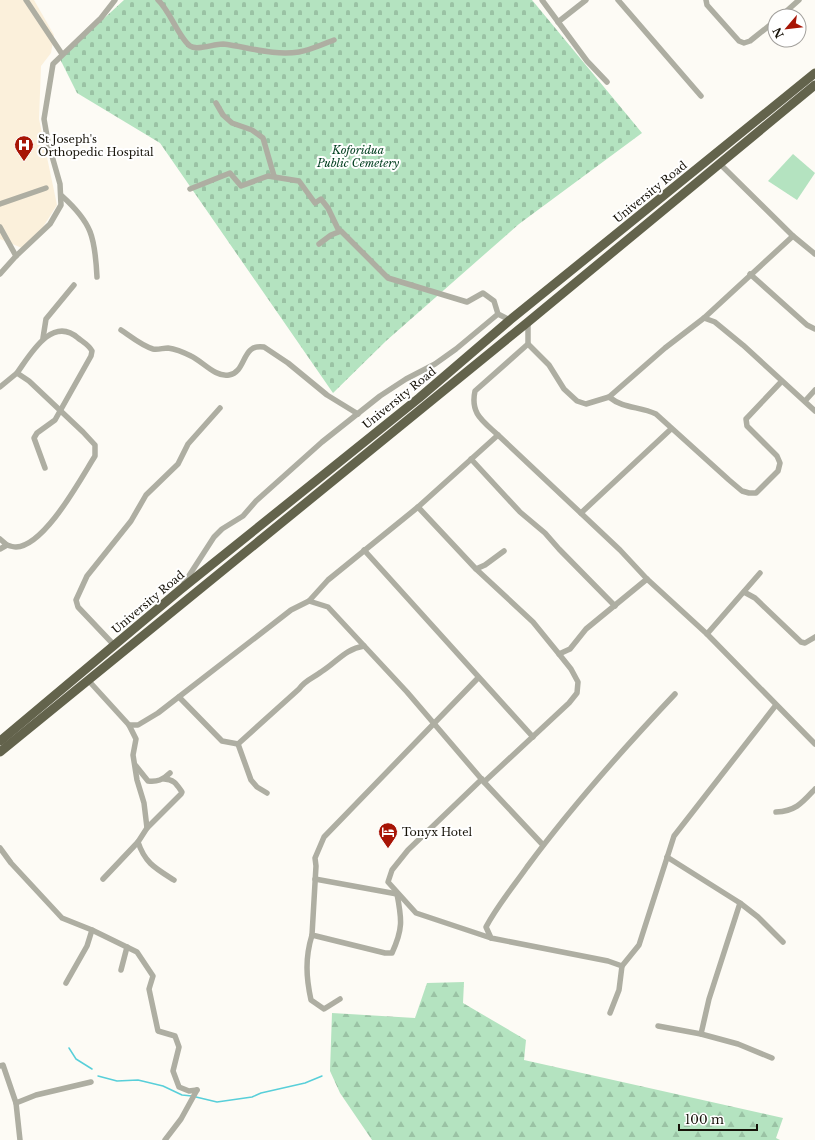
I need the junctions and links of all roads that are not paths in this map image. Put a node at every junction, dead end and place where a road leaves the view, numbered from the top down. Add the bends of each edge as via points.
1 (26, 0) edge
2 (115, 0) edge
3 (158, 0) edge
4 (542, 0) edge
5 (586, 0) edge
6 (618, 0) edge
7 (706, 0) edge
8 (799, 0) edge
9 (790, 8) edge
10 (558, 22) junction
11 (767, 27) edge
12 (334, 40) dead end
13 (62, 54) junction
14 (815, 74) edge
15 (607, 82) dead end
16 (815, 85) edge
17 (701, 96) dead end
18 (216, 103) dead end
19 (719, 163) junction
20 (274, 176) junction
21 (46, 188) dead end
22 (190, 189) dead end
23 (62, 196) junction
24 (0, 204) edge
25 (0, 226) edge
26 (339, 231) junction
27 (793, 236) junction
28 (319, 244) dead end
29 (815, 254) edge
30 (16, 256) junction
31 (0, 274) edge
32 (750, 274) junction
33 (97, 277) dead end
34 (74, 285) dead end
35 (498, 314) junction
36 (704, 318) junction
37 (510, 320) junction
38 (528, 322) junction
39 (815, 329) edge
40 (121, 330) dead end
41 (43, 338) junction
42 (528, 344) junction
43 (16, 373) junction
44 (781, 382) junction
45 (0, 387) edge
46 (815, 390) edge
47 (609, 397) junction
48 (805, 401) junction
49 (220, 408) dead end
50 (59, 411) junction
51 (815, 411) edge
52 (358, 414) junction
53 (671, 429) junction
54 (498, 435) junction
55 (471, 459) junction
56 (45, 468) dead end
57 (418, 507) junction
58 (581, 514) junction
59 (0, 539) edge
60 (7, 545) junction
61 (0, 549) edge
62 (364, 550) junction
63 (504, 551) dead end
64 (476, 569) junction
65 (760, 573) dead end
66 (647, 579) junction
67 (180, 590) junction
68 (744, 592) junction
69 (309, 601) junction
70 (615, 606) junction
71 (707, 634) junction
72 (815, 637) edge
73 (114, 645) junction
74 (364, 646) junction
75 (559, 654) junction
76 (478, 678) junction
77 (88, 680) junction
78 (675, 694) dead end
79 (179, 697) junction
80 (776, 705) junction
81 (434, 724) junction
82 (129, 725) junction
83 (533, 737) junction
84 (0, 741) edge
85 (238, 744) junction
86 (815, 744) edge
87 (0, 752) edge
88 (134, 764) junction
89 (170, 773) dead end
90 (164, 779) junction
91 (137, 780) junction
92 (148, 780) junction
93 (483, 781) junction
94 (815, 789) edge
95 (267, 793) dead end
96 (776, 812) dead end
97 (146, 828) junction
98 (138, 842) junction
99 (543, 845) junction
100 (0, 848) edge
101 (667, 857) junction
102 (103, 879) dead end
103 (316, 879) junction
104 (174, 880) dead end
105 (397, 894) junction
106 (740, 903) junction
107 (92, 930) junction
108 (312, 935) junction
109 (491, 938) junction
110 (783, 942) dead end
111 (127, 947) junction
112 (622, 966) junction
113 (121, 970) dead end
114 (66, 983) dead end
115 (340, 1000) dead end
116 (610, 1013) dead end
117 (658, 1026) dead end
118 (701, 1034) junction
119 (772, 1058) dead end
120 (0, 1066) edge
121 (91, 1082) dead end
122 (16, 1103) junction
123 (20, 1140) edge
124 (166, 1140) edge

1 - 13 street
2 - 13 street via 101,18
3 - 12 street via 166,8 185,42 196,48 223,44 259,51 299,52
4 - 10 street
5 - 10 street
6 - 17 street
7 - 11 street via 707,5 744,43
8 - 9 street
10 - 15 street via 587,61
13 - 23 street via 51,69 44,119
14 - 37 highway, University Road
16 - 19 highway, University Road
18 - 20 street via 223,115 232,123 252,130 263,138
19 - 27 street
19 - 38 highway, University Road
20 - 22 street via 241,186 230,173
20 - 26 street via 299,181 315,203 321,199
21 - 24 street
23 - 30 street via 61,205 50,224
23 - 33 street via 78,210 92,235
25 - 30 street
26 - 28 street
26 - 35 street via 388,278 467,302 483,293 494,301
27 - 29 street
27 - 32 street
30 - 31 street
32 - 36 street
32 - 39 street via 807,325
34 - 41 street via 46,318
35 - 37 street
35 - 52 street via 435,364 406,379
36 - 44 street via 715,322 743,344
36 - 47 street
37 - 67 highway, University Road via 419,398
38 - 42 street
38 - 77 highway, University Road
40 - 52 street via 152,349 168,348 191,356 224,375 239,370 248,351 264,347 326,395
41 - 43 street
41 - 50 street via 66,331 74,334 92,351
42 - 47 street via 549,365 564,390 577,401 586,404
42 - 54 street via 475,391 475,411
43 - 45 street
43 - 50 street via 29,381
44 - 48 street
44 - 53 street via 746,419 747,426 777,456 780,463 778,471 756,493 742,491
46 - 48 street
47 - 53 street via 617,404 644,408 656,414
48 - 51 street
49 - 73 street via 214,418 188,444 178,464 146,495 131,521 87,576 78,593 78,607
50 - 56 street via 55,420 34,438
50 - 60 street via 94,444 95,456 43,532 30,542 17,547
52 - 67 street via 322,442 243,516 222,529 214,537
53 - 58 street
54 - 55 street
54 - 58 street
55 - 57 street
55 - 70 street via 520,512 545,533
57 - 62 street
57 - 64 street
58 - 66 street
59 - 60 street
60 - 61 street
62 - 69 street via 328,580
62 - 76 street
63 - 64 street
64 - 75 street via 533,622
65 - 68 street
66 - 70 street
66 - 71 street
67 - 73 highway, University Road
68 - 71 street
68 - 72 street via 755,598 801,642 805,643
69 - 74 street via 328,606
69 - 79 street via 291,610
70 - 75 street via 586,629 570,649
71 - 80 street
73 - 84 highway, University Road
74 - 81 street
74 - 85 street via 344,653 322,672 304,682
75 - 83 street via 578,682 577,693
76 - 81 street
76 - 83 street
77 - 82 street
77 - 87 highway, University Road
78 - 99 street via 618,754
79 - 82 street via 138,725
79 - 85 street via 222,741
80 - 86 street
80 - 101 street via 674,836
81 - 93 street
81 - 103 street via 329,829 317,849
82 - 88 street via 136,739
83 - 93 street
85 - 95 street via 251,780
88 - 91 street
88 - 92 street
89 - 90 street
90 - 92 street via 154,782
90 - 97 street via 170,779 182,792
91 - 92 street
91 - 97 street via 144,803
93 - 99 street
93 - 105 street via 408,850 392,870 388,882
94 - 96 street via 798,807
97 - 98 street
98 - 102 street
98 - 104 street via 149,864
99 - 109 street via 493,914 486,928
100 - 107 street via 62,918
101 - 106 street
101 - 112 street via 639,945
103 - 105 street
103 - 108 street
105 - 108 street via 401,913 401,935 392,953
105 - 109 street via 416,912
106 - 110 street
106 - 118 street via 709,999
107 - 111 street
107 - 114 street via 87,946
108 - 115 street via 306,971 312,1000 324,1009
109 - 112 street
111 - 113 street
111 - 124 street via 141,957 152,976 149,989 158,1031 175,1036 179,1047 173,1071 179,1087 189,1091 197,1090
112 - 116 street via 619,990
117 - 118 street
118 - 119 street via 738,1044
120 - 122 street via 3,1065
121 - 122 street via 36,1095
122 - 123 street

